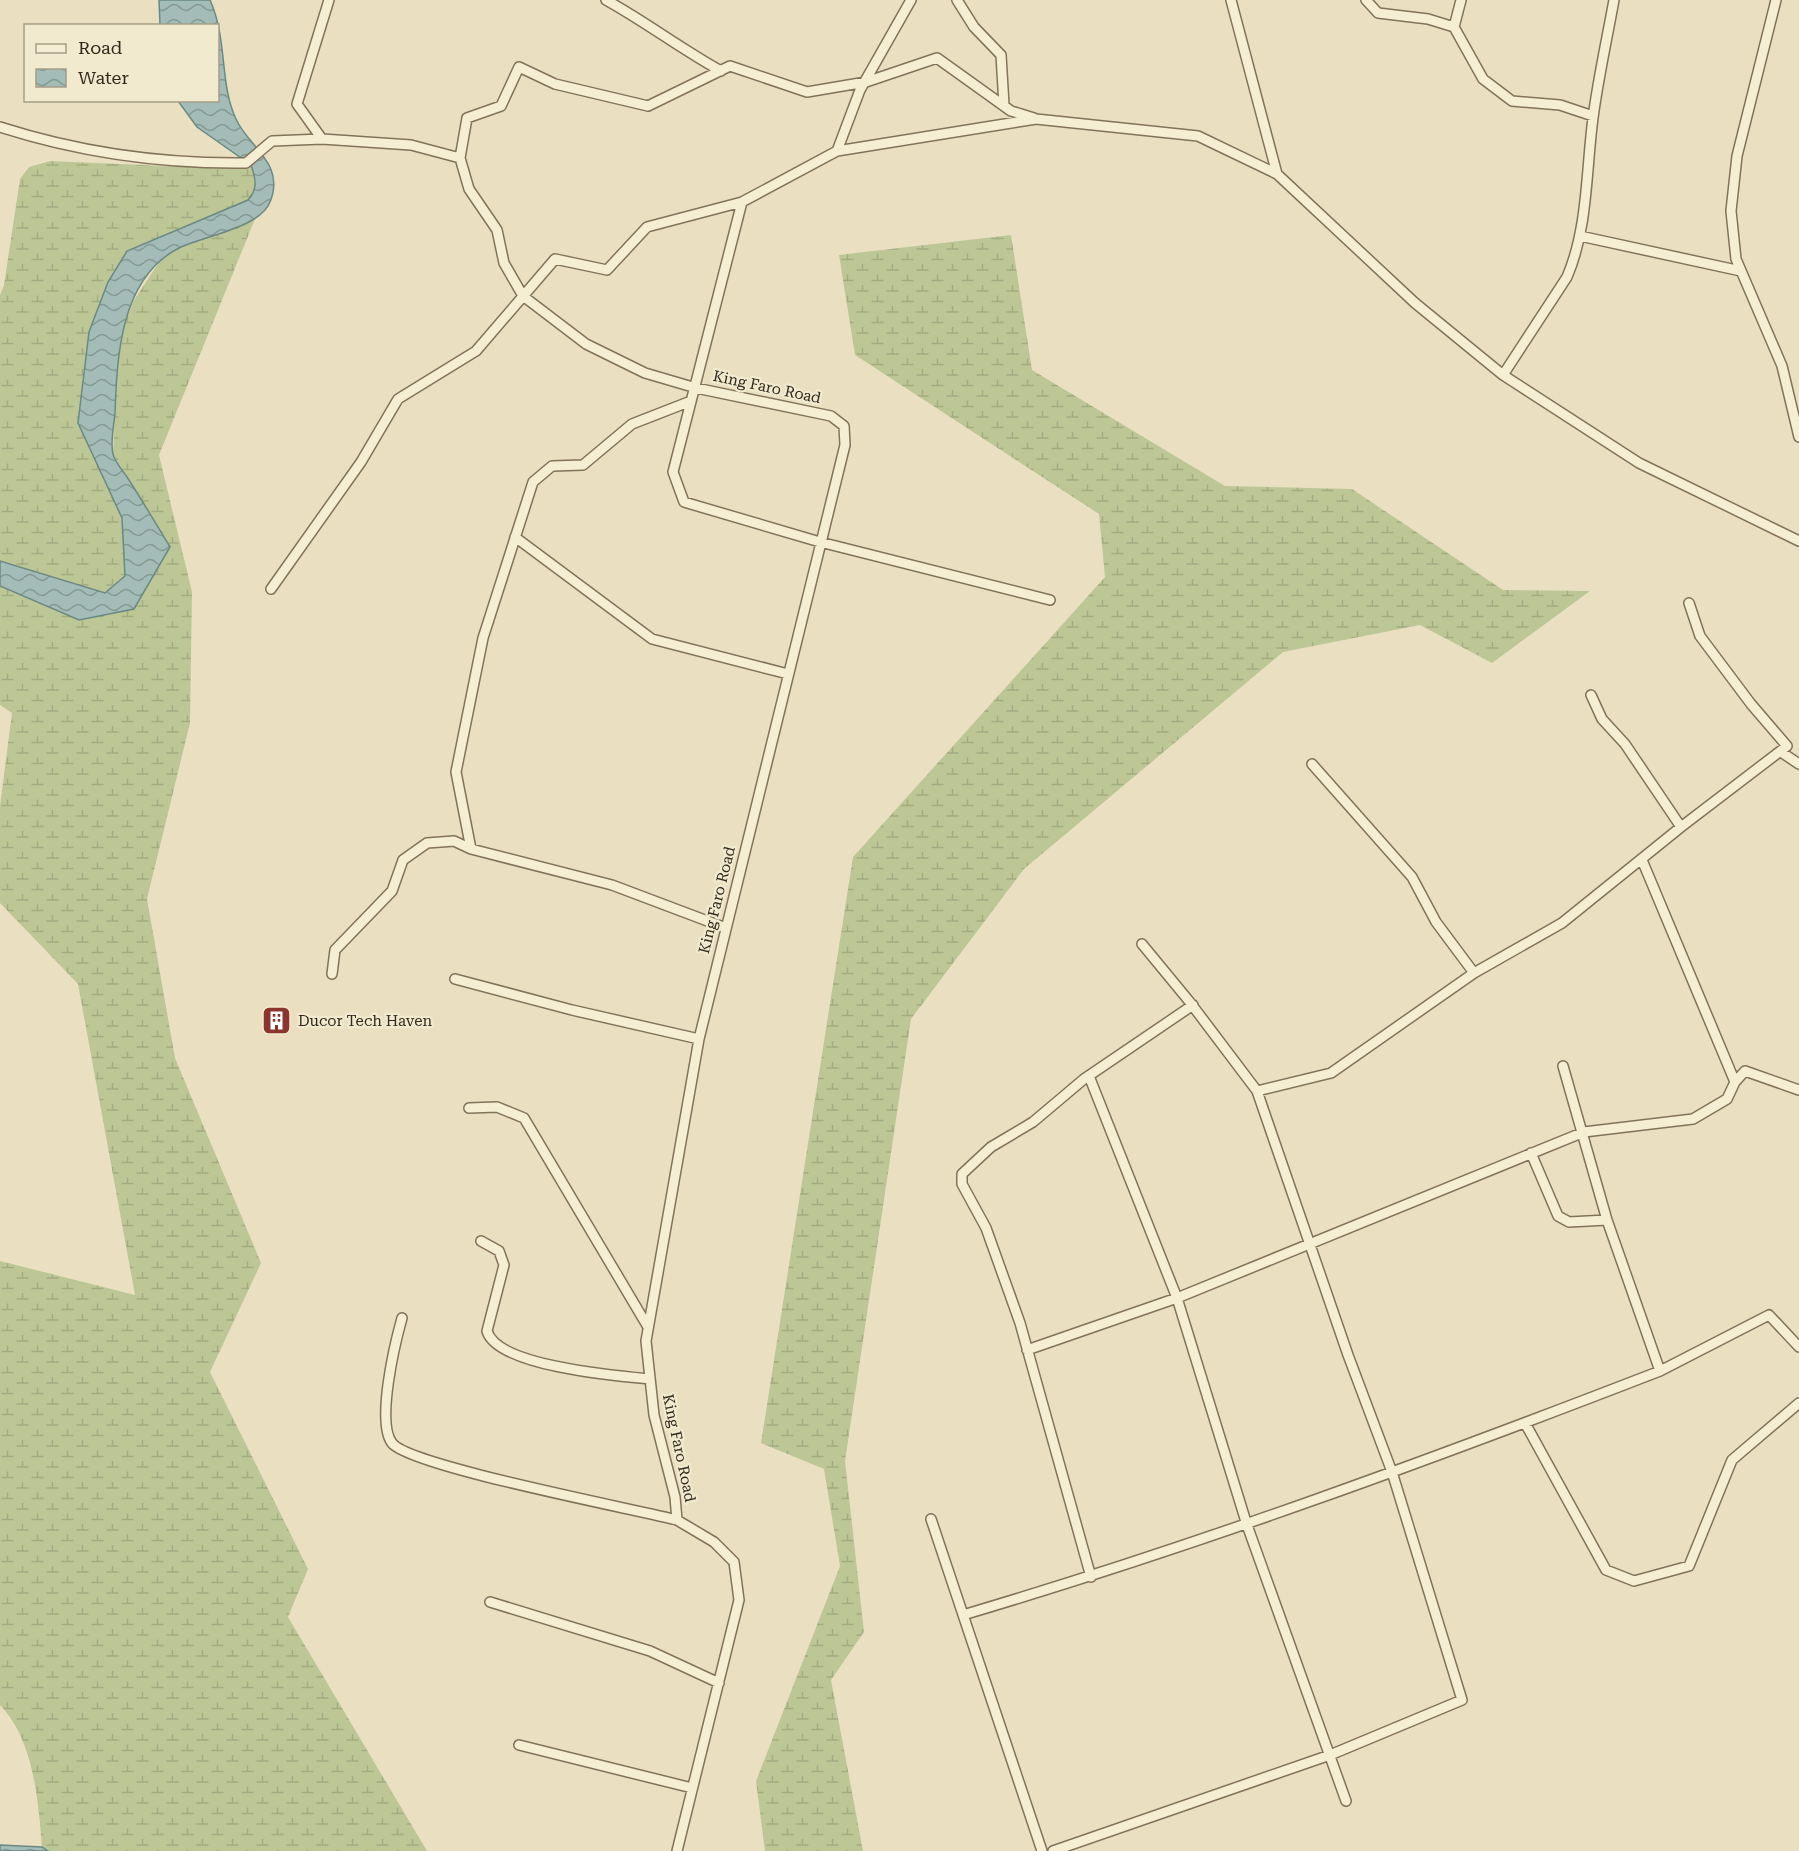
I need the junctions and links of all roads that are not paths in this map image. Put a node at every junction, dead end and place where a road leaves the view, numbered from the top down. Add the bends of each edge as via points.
1 (329, 0) edge
2 (606, 0) edge
3 (910, 0) edge
4 (957, 0) edge
5 (1231, 0) edge
6 (1366, 0) edge
7 (1461, 0) edge
8 (1614, 0) edge
9 (1776, 0) edge
10 (1454, 27) junction
11 (721, 71) junction
12 (866, 82) junction
13 (1004, 105) junction
14 (1593, 116) junction
15 (1036, 119) junction
16 (0, 127) edge
17 (322, 139) junction
18 (837, 151) junction
19 (460, 159) junction
20 (1277, 174) junction
21 (742, 202) junction
22 (1580, 237) junction
23 (1741, 271) junction
24 (523, 296) junction
25 (1503, 375) junction
26 (696, 388) junction
27 (691, 401) junction
28 (1799, 437) edge
29 (515, 537) junction
30 (1799, 541) edge
31 (820, 542) junction
32 (271, 589) dead end
33 (1050, 600) dead end
34 (1689, 603) dead end
35 (788, 675) junction
36 (1591, 695) dead end
37 (1781, 752) junction
38 (1312, 764) dead end
39 (1799, 764) edge
40 (1682, 827) junction
41 (471, 849) junction
42 (1642, 860) junction
43 (726, 928) junction
44 (1142, 944) dead end
45 (332, 974) dead end
46 (1474, 974) junction
47 (455, 979) dead end
48 (1192, 1005) junction
49 (699, 1039) junction
50 (1563, 1066) dead end
51 (1089, 1076) junction
52 (1735, 1082) junction
53 (1799, 1090) edge
54 (1257, 1091) junction
55 (469, 1108) dead end
56 (1584, 1132) junction
57 (1531, 1153) junction
58 (1607, 1220) junction
59 (482, 1241) dead end
60 (1308, 1242) junction
61 (1177, 1298) junction
62 (402, 1318) dead end
63 (648, 1327) junction
64 (1799, 1347) edge
65 (1028, 1350) junction
66 (1660, 1371) junction
67 (650, 1379) junction
68 (1799, 1403) edge
69 (1525, 1423) junction
70 (1392, 1472) junction
71 (931, 1519) dead end
72 (677, 1520) junction
73 (1247, 1525) junction
74 (1091, 1577) junction
75 (490, 1602) dead end
76 (963, 1615) junction
77 (719, 1683) junction
78 (519, 1744) dead end
79 (1330, 1755) junction
80 (692, 1788) junction
81 (1347, 1801) dead end
82 (677, 1851) edge
83 (1042, 1851) edge
84 (1053, 1851) edge

1 - 17 street via 297,104
2 - 11 street
3 - 12 street
4 - 13 street via 974,27 1001,55
5 - 20 street
6 - 10 street via 1378,13 1428,19
7 - 10 street
8 - 14 street
9 - 23 street via 1737,156 1731,211 1736,260
10 - 14 street via 1483,79 1512,101 1560,105
11 - 12 street via 730,66 807,92
11 - 19 street via 648,106 555,84 519,67 501,106 467,118
12 - 13 street via 938,58
12 - 18 street
13 - 15 street
14 - 22 street
15 - 18 street
15 - 20 street via 1198,135
16 - 17 street via 119,155 212,164 246,163 272,141
17 - 19 street via 411,145
18 - 21 street
19 - 24 street, King Faro Road via 469,189 496,230 504,263
20 - 25 street via 1415,303
21 - 24 street via 647,227 608,270 555,259
21 - 26 street
22 - 23 street
22 - 25 street via 1567,277
23 - 28 street via 1782,366
24 - 26 street, King Faro Road via 586,345 645,373
24 - 32 street via 476,351 398,399 361,462
25 - 30 street via 1639,463
26 - 27 street
26 - 31 street, King Faro Road via 831,416 844,426 844,445
27 - 29 street via 632,423 583,465 552,466 533,482
27 - 31 street via 673,472 684,502
29 - 35 street via 651,639
29 - 41 street via 483,638 456,772
31 - 33 street
31 - 35 street, King Faro Road
34 - 37 street via 1700,636 1787,746
35 - 43 street, King Faro Road
36 - 40 street via 1602,719 1625,744
37 - 39 street
37 - 40 street
38 - 46 street via 1412,877 1436,922
40 - 42 street
41 - 43 street via 612,885
41 - 45 street via 454,841 427,843 403,861 392,891 335,950
42 - 46 street via 1562,923
42 - 52 street
43 - 49 street, King Faro Road
44 - 48 street
46 - 54 street via 1331,1073
47 - 49 street
48 - 51 street
48 - 54 street
49 - 63 street, King Faro Road
50 - 56 street
51 - 61 street
51 - 65 street via 1033,1122 991,1147 962,1174 962,1184 986,1228
52 - 53 street via 1745,1071
52 - 56 street via 1727,1099 1693,1119
54 - 60 street
55 - 63 street via 497,1107 524,1118
56 - 57 street
56 - 58 street
57 - 58 street via 1558,1216 1569,1222
57 - 60 street
58 - 66 street
59 - 67 street via 499,1251 504,1265 487,1331 489,1340 501,1350 581,1373
60 - 61 street
60 - 70 street
61 - 65 street
61 - 73 street
62 - 72 street via 388,1369 387,1425 390,1441 398,1450 468,1473
63 - 67 street, King Faro Road via 645,1341
64 - 66 street via 1769,1316
65 - 74 street
66 - 69 street
67 - 72 street, King Faro Road
68 - 69 street via 1732,1460 1689,1566 1634,1581 1606,1570
69 - 70 street
70 - 73 street
70 - 79 street via 1462,1700
71 - 76 street
72 - 77 street, King Faro Road via 714,1542 734,1562 739,1600
73 - 74 street
73 - 79 street
74 - 76 street
75 - 77 street via 650,1651
76 - 83 street
77 - 80 street, King Faro Road
78 - 80 street
79 - 81 street
79 - 84 street
80 - 82 street, King Faro Road

